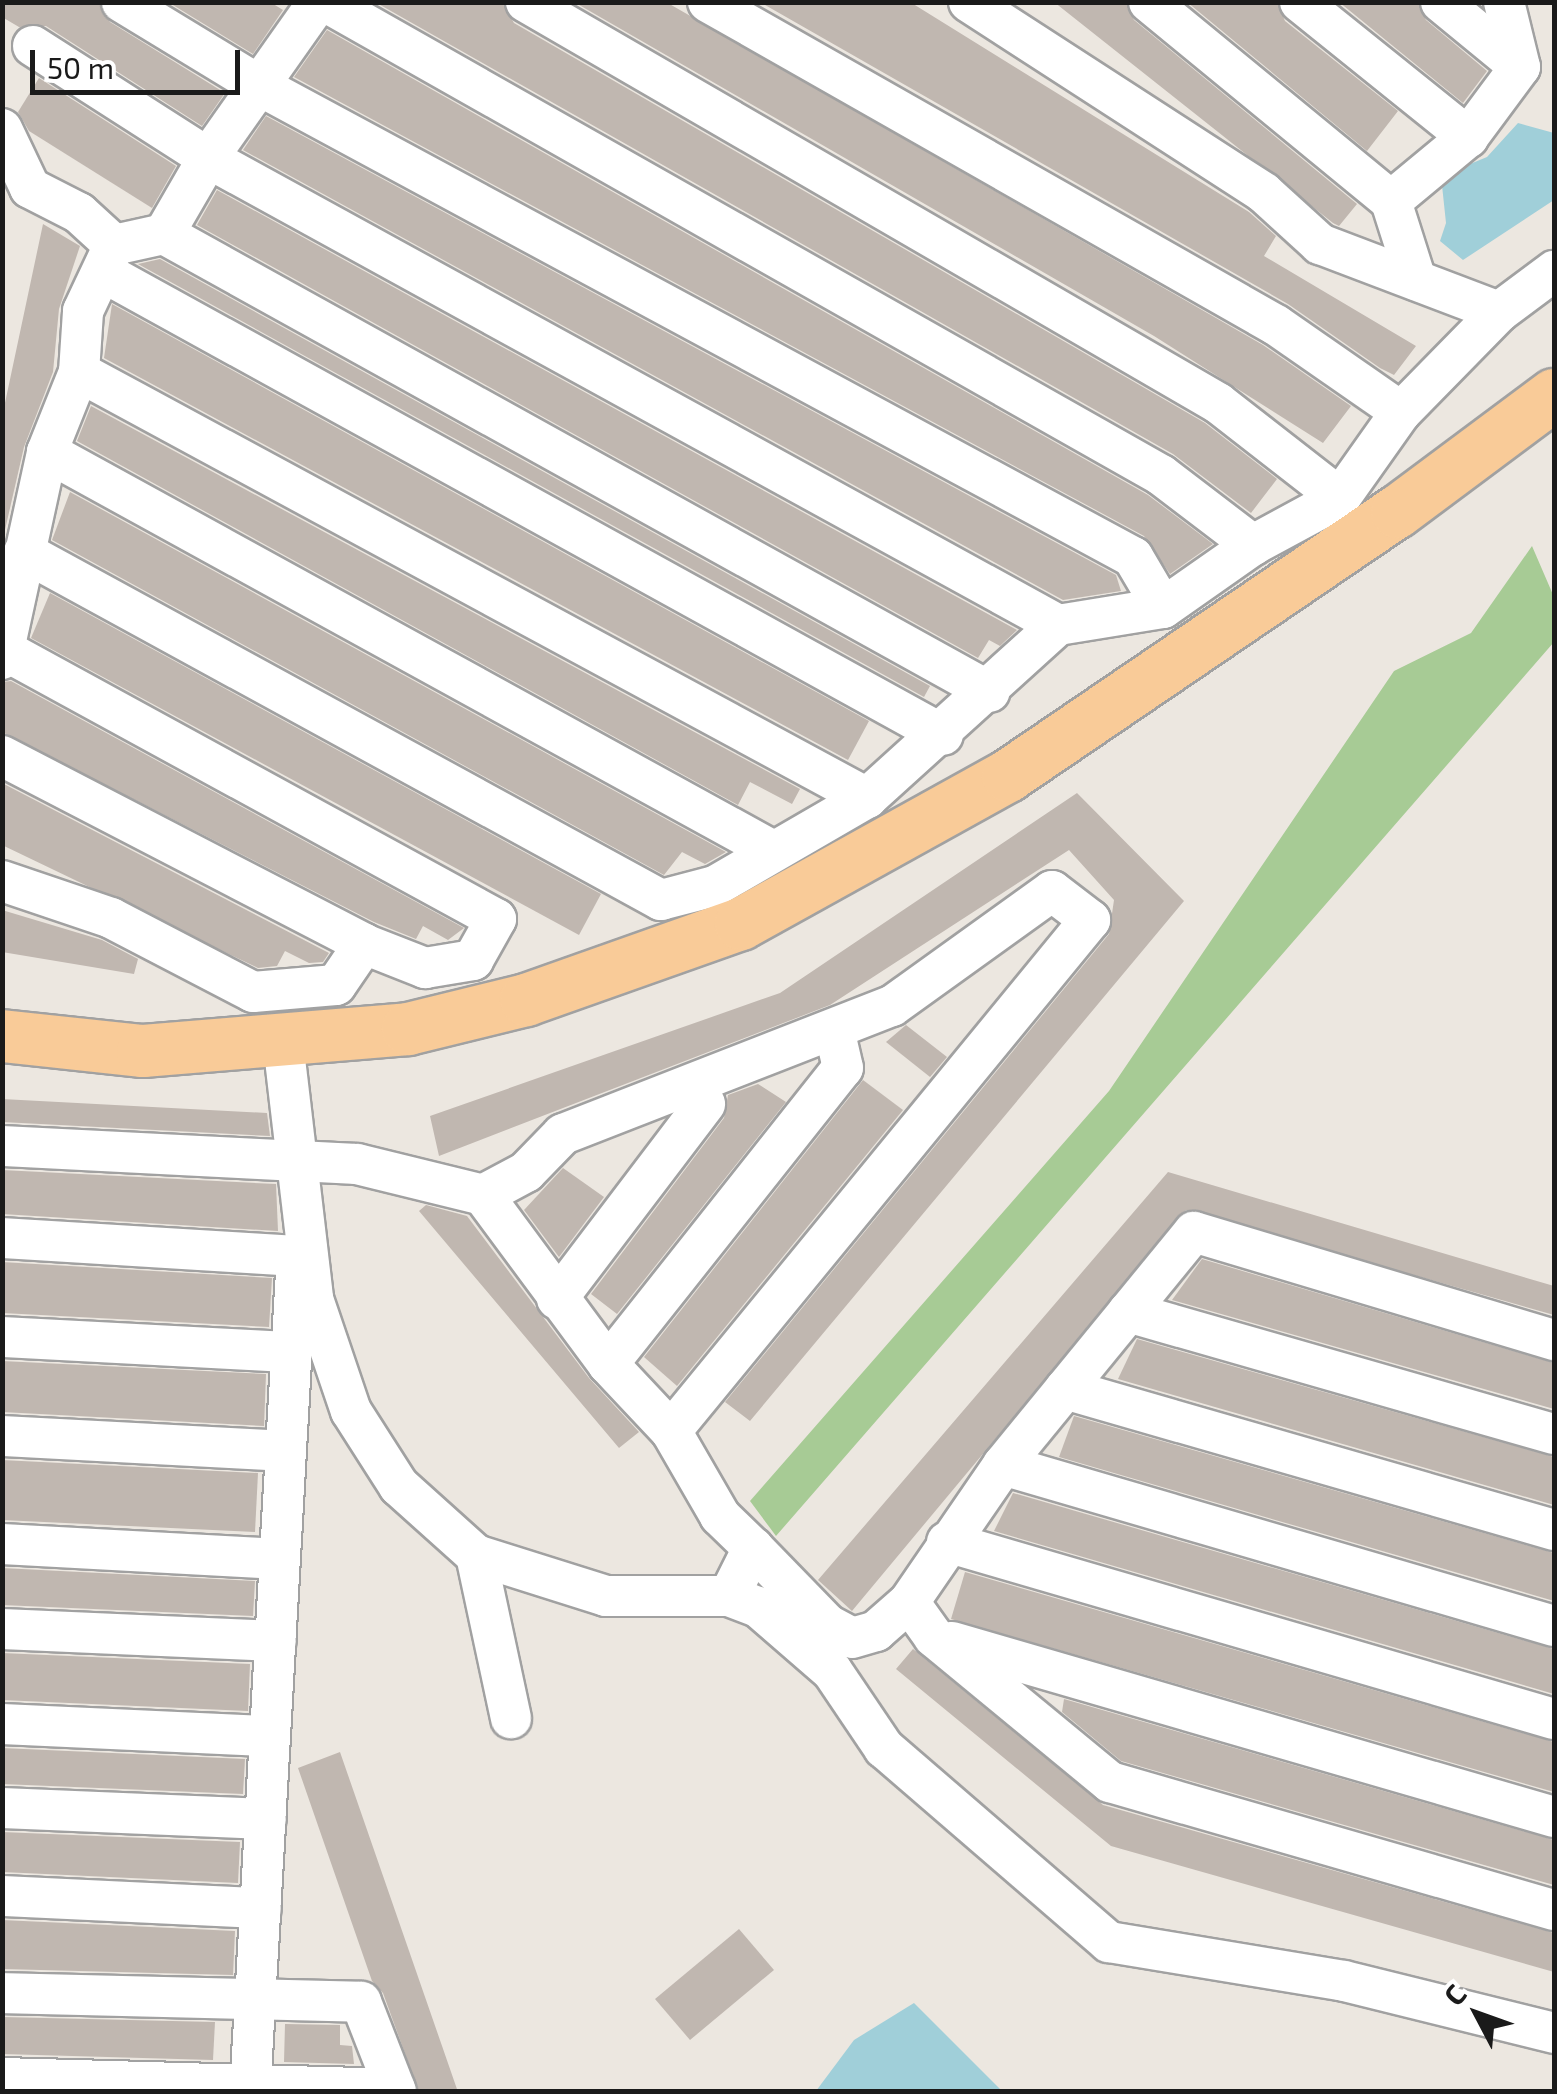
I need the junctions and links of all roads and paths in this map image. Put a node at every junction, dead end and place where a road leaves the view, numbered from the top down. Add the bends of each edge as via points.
1 (122, 2) edge
2 (318, 2) edge
3 (326, 2) edge
4 (526, 2) edge
5 (708, 2) edge
6 (969, 2) edge
7 (1149, 2) edge
8 (1300, 2) edge
9 (1442, 2) edge
10 (1504, 2) edge
11 (33, 46) dead end
12 (1520, 66) junction
13 (260, 86) junction
14 (2, 129) edge
15 (1468, 137) junction
16 (208, 158) junction
17 (1391, 201) junction
18 (164, 234) junction
19 (109, 259) junction
20 (1554, 271) edge
21 (1416, 280) junction
22 (1499, 312) junction
23 (79, 372) junction
24 (1554, 395) edge
25 (1401, 412) junction
26 (47, 452) junction
27 (1369, 459) junction
28 (1340, 498) junction
29 (1397, 512) junction
30 (1253, 545) junction
31 (24, 552) junction
32 (1162, 608) junction
33 (1058, 625) junction
34 (3, 655) edge
35 (990, 692) junction
36 (943, 735) junction
37 (2, 756) edge
38 (867, 798) junction
39 (773, 852) junction
40 (2, 881) edge
41 (364, 944) junction
42 (835, 1032) junction
43 (2, 1036) edge
44 (283, 1042) junction
45 (705, 1104) dead end
46 (2, 1146) edge
47 (299, 1161) junction
48 (483, 1195) junction
49 (300, 1237) junction
50 (2, 1238) edge
51 (557, 1299) junction
52 (1128, 1312) junction
53 (2, 1338) edge
54 (1554, 1340) edge
55 (292, 1352) junction
56 (608, 1364) junction
57 (1065, 1389) junction
58 (671, 1432) junction
59 (1554, 1434) edge
60 (2, 1436) edge
61 (286, 1451) junction
62 (1003, 1466) junction
63 (1554, 1530) edge
64 (947, 1542) junction
65 (2, 1544) edge
66 (753, 1548) junction
67 (476, 1555) junction
68 (280, 1559) junction
69 (729, 1596) junction
70 (908, 1602) junction
71 (1554, 1626) edge
72 (2, 1629) edge
73 (934, 1637) junction
74 (276, 1641) junction
75 (511, 1718) dead end
76 (1554, 1719) edge
77 (2, 1724) edge
78 (270, 1736) junction
79 (2, 1808) edge
80 (1554, 1817) edge
81 (266, 1819) junction
82 (2, 1896) edge
83 (261, 1908) junction
84 (1554, 1910) edge
85 (2, 1993) edge
86 (256, 2004) junction
87 (1554, 2033) edge
88 (2, 2078) edge
89 (251, 2090) edge
90 (396, 2090) edge

1 - 13 lane
2 - 13 lane
3 - 30 lane via 1161,475
4 - 28 lane via 1218,402
5 - 25 lane via 1276,325
6 - 21 lane via 1264,193 1320,244
7 - 17 lane
8 - 15 lane
9 - 12 lane
10 - 12 lane
11 - 16 lane
12 - 15 lane
13 - 16 lane
13 - 32 lane via 1133,556
14 - 19 lane via 30,188 79,213
15 - 17 lane
16 - 18 lane
16 - 33 lane
17 - 21 lane
18 - 19 lane
18 - 35 lane
19 - 23 lane via 83,310
19 - 36 lane
20 - 22 lane
21 - 22 lane
22 - 25 lane
23 - 26 lane
23 - 38 lane
24 - 29 main road
25 - 27 lane
26 - 31 lane
26 - 39 lane
27 - 28 lane
27 - 29 lane
28 - 30 lane
29 - 44 main road via 1008,776 741,924 526,1000 408,1029
30 - 32 lane
31 - 34 lane
31 - 39 lane via 661,900 715,886
32 - 33 lane
33 - 35 lane
34 - 41 lane via 496,919 473,960 424,968
35 - 36 lane
36 - 38 lane
37 - 41 lane
38 - 39 lane
40 - 41 lane via 112,918 253,992 336,985
42 - 48 lane via 564,1134 526,1172
42 - 56 lane via 844,1068
42 - 58 lane via 892,1006 1052,892 1090,920
43 - 44 main road via 144,1051
44 - 47 lane
45 - 51 lane
46 - 47 lane
47 - 48 lane via 356,1164
47 - 49 lane
48 - 51 lane
49 - 50 lane
49 - 55 lane
49 - 67 lane via 351,1411 399,1486
51 - 56 lane
52 - 54 lane via 1194,1232
52 - 57 lane
52 - 59 lane
53 - 55 lane
55 - 61 lane
56 - 58 lane
57 - 62 lane
57 - 63 lane
58 - 66 lane via 720,1516
60 - 61 lane
61 - 68 lane
62 - 64 lane
62 - 71 lane
64 - 70 lane
64 - 76 lane
65 - 68 lane
66 - 69 lane
66 - 70 lane via 828,1624 852,1638 876,1631
67 - 69 lane via 606,1596
67 - 75 lane
68 - 74 lane
69 - 87 lane via 758,1607 832,1670 884,1748 1109,1942 1344,1981
70 - 73 lane
72 - 74 lane
73 - 80 lane
73 - 84 lane via 1110,1782
74 - 78 lane
77 - 78 lane
78 - 81 lane
79 - 81 lane
81 - 83 lane
82 - 83 lane
83 - 86 lane
85 - 86 lane
86 - 89 lane
86 - 90 lane via 361,2002
88 - 89 lane
89 - 90 lane

